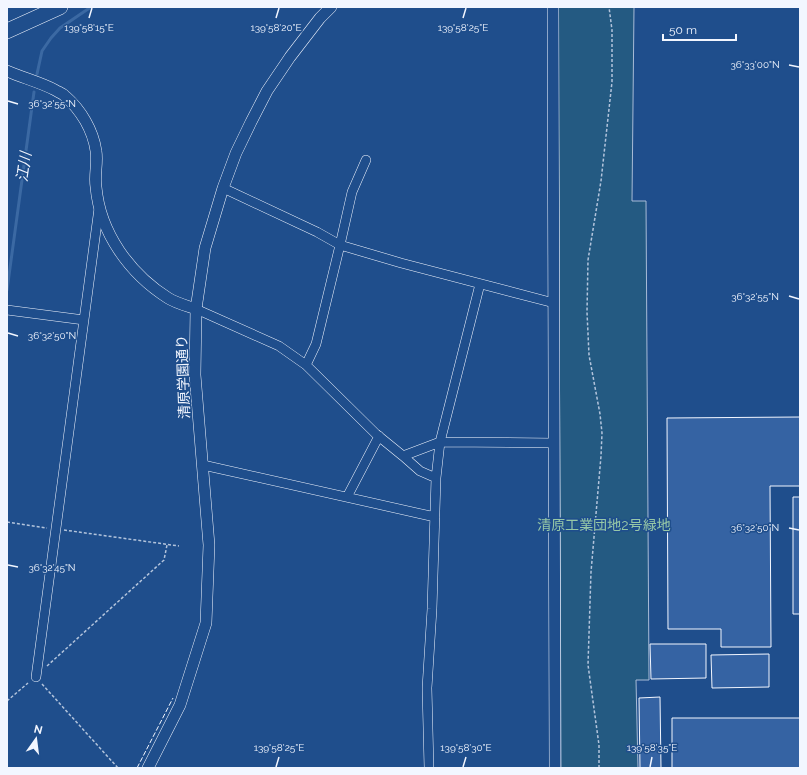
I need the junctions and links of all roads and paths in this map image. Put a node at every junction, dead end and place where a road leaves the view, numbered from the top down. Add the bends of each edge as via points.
1 (60, 7) edge
2 (330, 7) edge
3 (553, 7) edge
4 (608, 7) edge
5 (7, 31) edge
6 (7, 71) edge
7 (366, 160) dead end
8 (223, 188) junction
9 (99, 208) junction
10 (340, 245) junction
11 (480, 284) junction
12 (554, 303) junction
13 (196, 309) junction
14 (7, 310) edge
15 (84, 320) junction
16 (306, 365) junction
17 (379, 436) junction
18 (440, 442) junction
19 (554, 443) junction
20 (402, 456) junction
21 (203, 466) junction
22 (436, 478) junction
23 (347, 497) junction
24 (435, 517) junction
25 (7, 522) edge
26 (56, 529) junction
27 (167, 544) junction
28 (179, 546) dead end
29 (36, 677) junction
30 (7, 702) edge
31 (118, 768) edge
32 (148, 768) edge
33 (429, 768) edge
34 (555, 768) edge
35 (599, 768) edge

1 - 5 highway
2 - 8 street, 清原学園通り via 267,91 236,153
3 - 12 street
4 - 35 path via 612,30 612,82 601,181 588,260 587,312 589,355 602,433 591,572 588,666
6 - 9 street via 44,84 64,95 79,110 90,129 96,151
7 - 10 street via 352,192
8 - 10 street
8 - 13 street, 清原学園通り via 205,248
9 - 13 street via 117,248 130,266 148,284 169,298
9 - 15 street
10 - 11 street
10 - 16 street via 316,344
11 - 12 street
11 - 18 street
12 - 19 street
13 - 16 street via 279,346
13 - 21 street, 清原学園通り via 196,375
14 - 15 street
15 - 26 street
16 - 17 street
17 - 20 street
17 - 23 street
18 - 19 street
18 - 20 street
18 - 22 street
19 - 34 street
20 - 22 street via 420,471
21 - 23 street
21 - 32 street, 清原学園通り via 209,545 206,623 180,705
22 - 24 street
23 - 24 street
24 - 33 street via 427,688
25 - 26 path
26 - 27 path
26 - 29 street
27 - 28 path
27 - 29 path via 164,560
29 - 30 path
29 - 31 path

